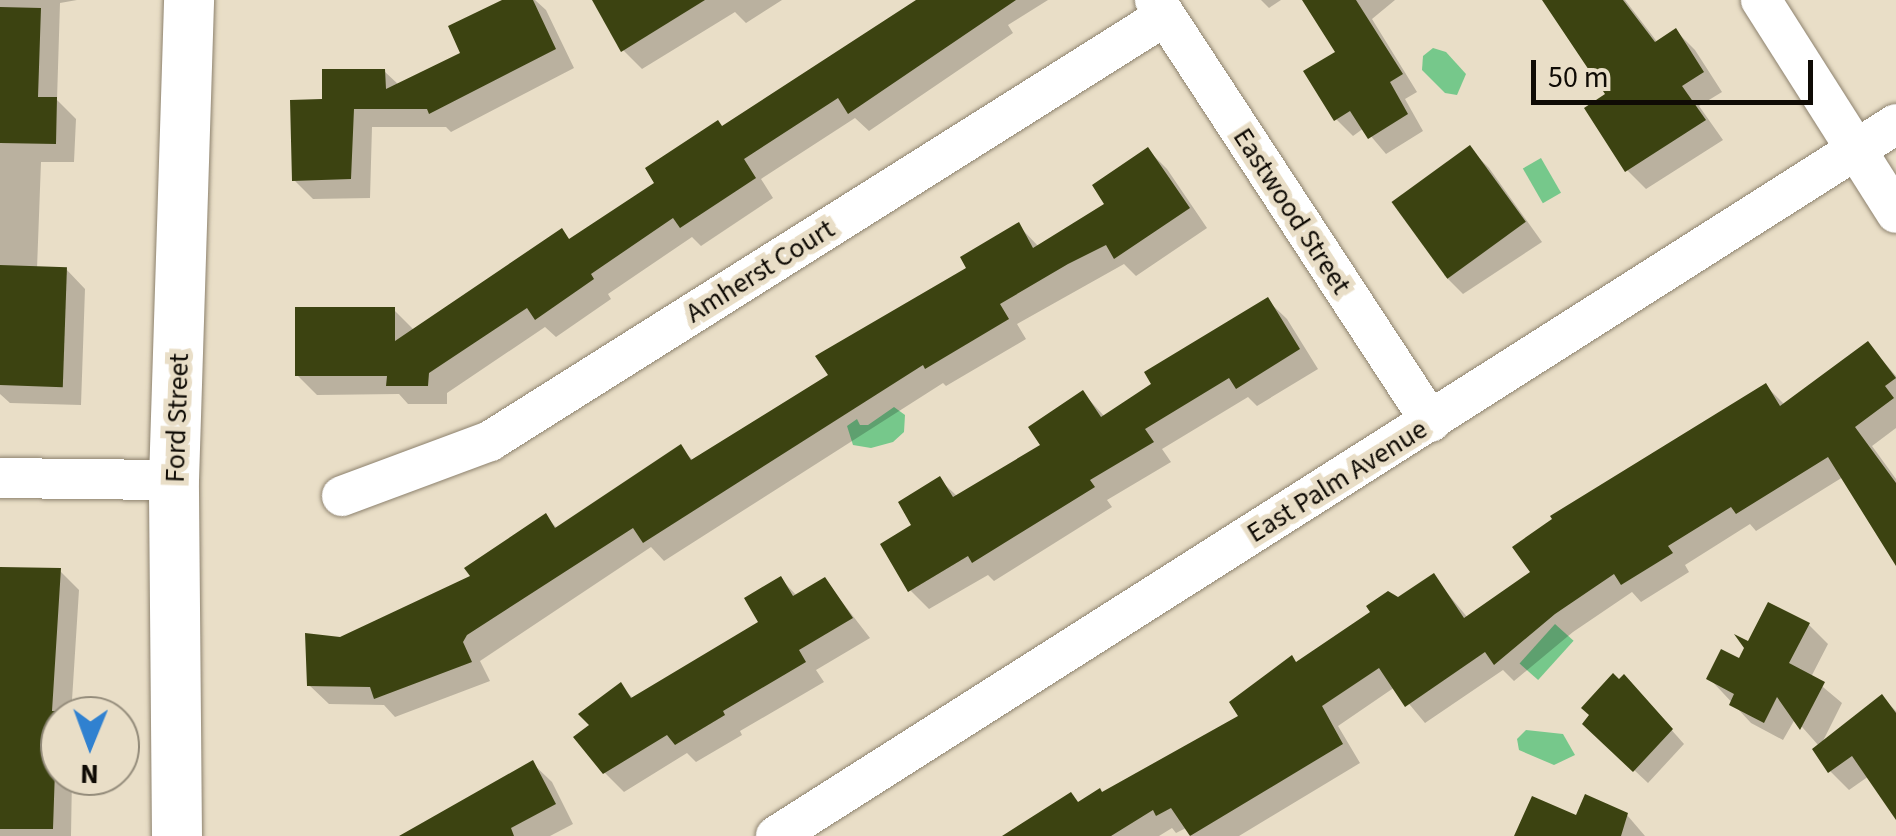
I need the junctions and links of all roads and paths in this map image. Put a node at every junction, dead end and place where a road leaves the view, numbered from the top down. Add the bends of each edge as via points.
1 (189, 0) edge
2 (1761, 0) edge
3 (1160, 8) edge
4 (1896, 124) edge
5 (1856, 150) junction
6 (1896, 214) edge
7 (1431, 422) junction
8 (0, 478) edge
9 (174, 480) junction
10 (342, 496) dead end
11 (177, 836) edge
12 (776, 836) edge

1 - 9 main road, Ford Street
2 - 5 street
3 - 7 street, Eastwood Street
3 - 10 street, Amherst Court via 490,441
4 - 5 street, East Palm Avenue
5 - 6 street
5 - 7 street, East Palm Avenue
7 - 12 street, East Palm Avenue
8 - 9 street
9 - 11 main road, Ford Street

